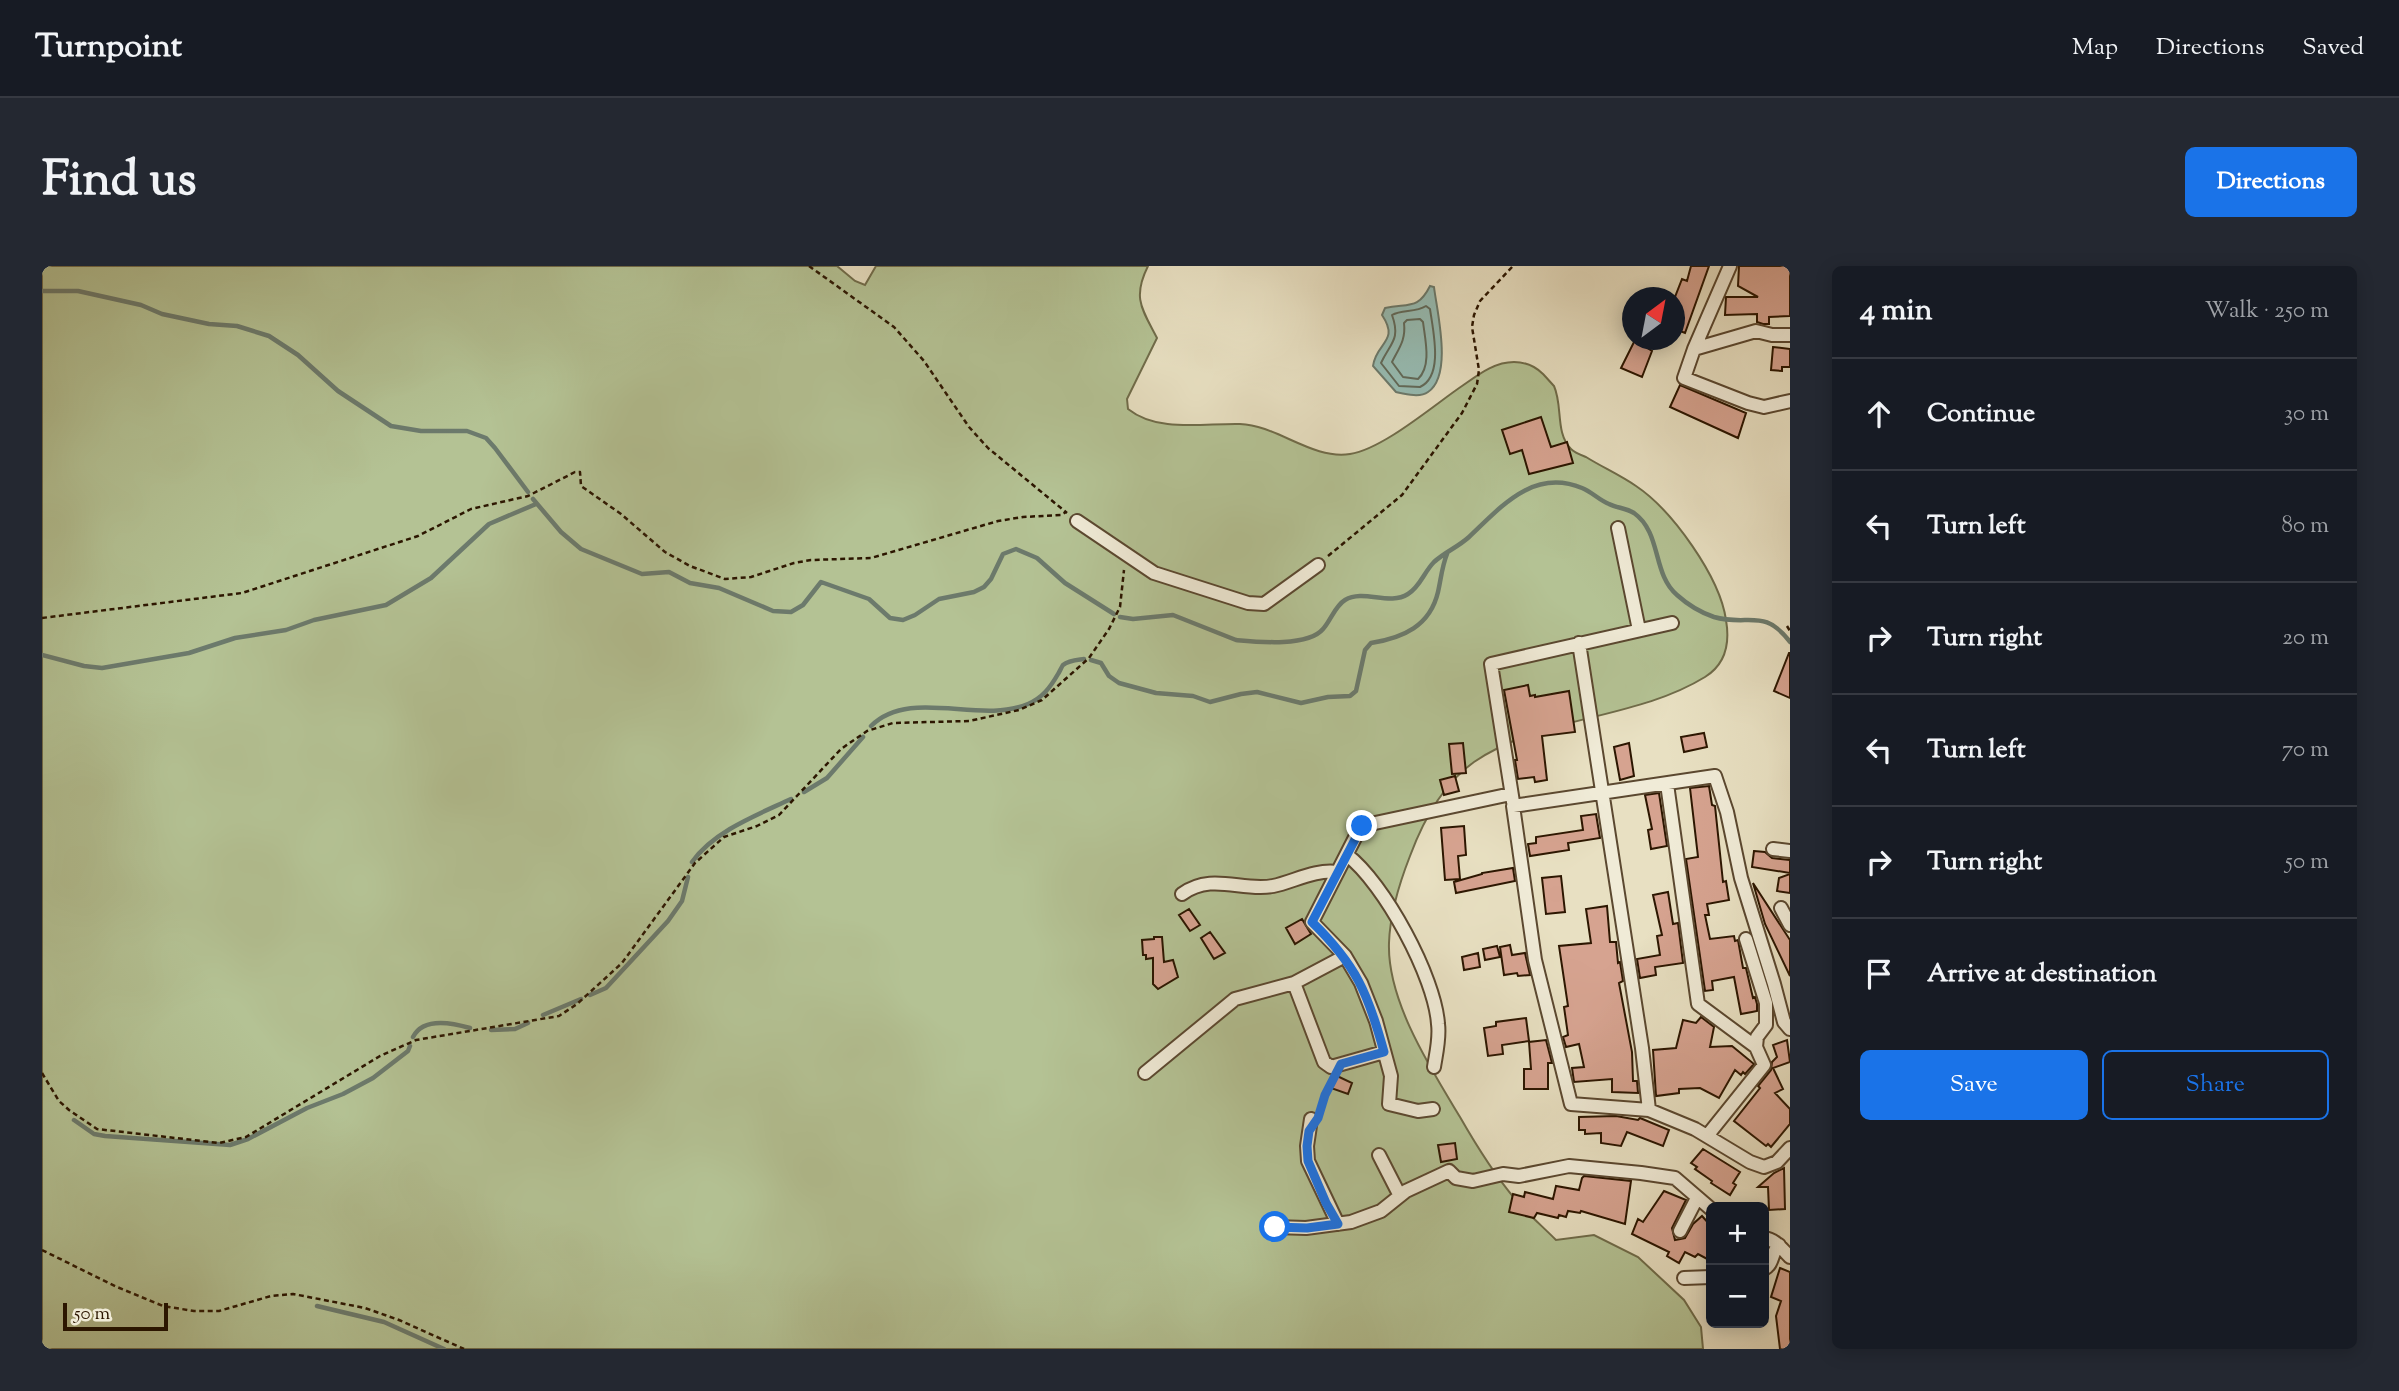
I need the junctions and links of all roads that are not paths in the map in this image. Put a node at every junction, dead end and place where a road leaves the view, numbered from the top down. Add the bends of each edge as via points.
1 (1730, 266) edge
2 (1790, 335) edge
3 (1694, 349) junction
4 (1790, 401) edge
5 (1077, 521) dead end
6 (1618, 528) dead end
7 (1318, 565) road end
8 (1672, 623) dead end
9 (1639, 630) junction
10 (1578, 643) junction
11 (1667, 784) junction
12 (1602, 793) junction
13 (1512, 800) junction
14 (1773, 849) dead end
15 (1790, 851) edge
16 (1347, 855) junction
17 (1336, 872) junction
18 (1182, 894) dead end
19 (1790, 909) edge
20 (1790, 925) edge
21 (1746, 939) dead end
22 (1345, 956) junction
23 (1294, 983) junction
24 (1790, 1029) edge
25 (1756, 1047) junction
26 (1384, 1052) junction
27 (1434, 1067) dead end
28 (1145, 1073) dead end
29 (1433, 1109) dead end
30 (1648, 1110) junction
31 (1310, 1125) road end
32 (1707, 1136) junction
33 (1790, 1148) edge
34 (1379, 1156) dead end
35 (1400, 1196) junction
36 (1697, 1198) junction
37 (1706, 1205) edge
38 (1338, 1224) junction
39 (1275, 1227) dead end
40 (1679, 1231) dead end
41 (1769, 1239) edge
42 (1779, 1245) junction
43 (1790, 1257) edge
44 (1768, 1265) edge
45 (1706, 1277) edge
46 (1684, 1278) dead end

1 - 3 street
2 - 3 street via 1756,331
3 - 4 street via 1684,378 1764,407
5 - 7 street via 1154,573 1248,603 1265,604
6 - 9 street
8 - 9 street
9 - 10 street
10 - 12 street
10 - 13 street via 1491,664
11 - 12 street
11 - 24 street via 1715,776 1741,878 1784,1022
11 - 25 street via 1698,1004
12 - 13 street
12 - 30 street
13 - 16 street via 1362,826
13 - 30 street via 1535,960 1571,1104
14 - 15 street
16 - 17 street
16 - 27 street via 1378,889 1433,993 1439,1026
17 - 18 street via 1272,886 1194,886
17 - 22 street via 1312,922
19 - 20 street via 1781,908
21 - 25 street via 1766,1003 1766,1025
22 - 23 street
22 - 26 street via 1361,983
23 - 26 street via 1324,1062 1331,1067
23 - 28 street via 1235,999
25 - 32 street via 1764,1065
26 - 29 street via 1391,1076 1390,1104 1418,1111
30 - 32 street
31 - 38 street via 1308,1161
32 - 33 street via 1764,1167 1777,1162
34 - 35 street
35 - 36 street via 1449,1171 1456,1178 1473,1181 1569,1166 1675,1178
35 - 38 street via 1381,1211
36 - 37 street
36 - 40 street
38 - 39 street
41 - 42 street
42 - 43 street
42 - 44 street
45 - 46 street

